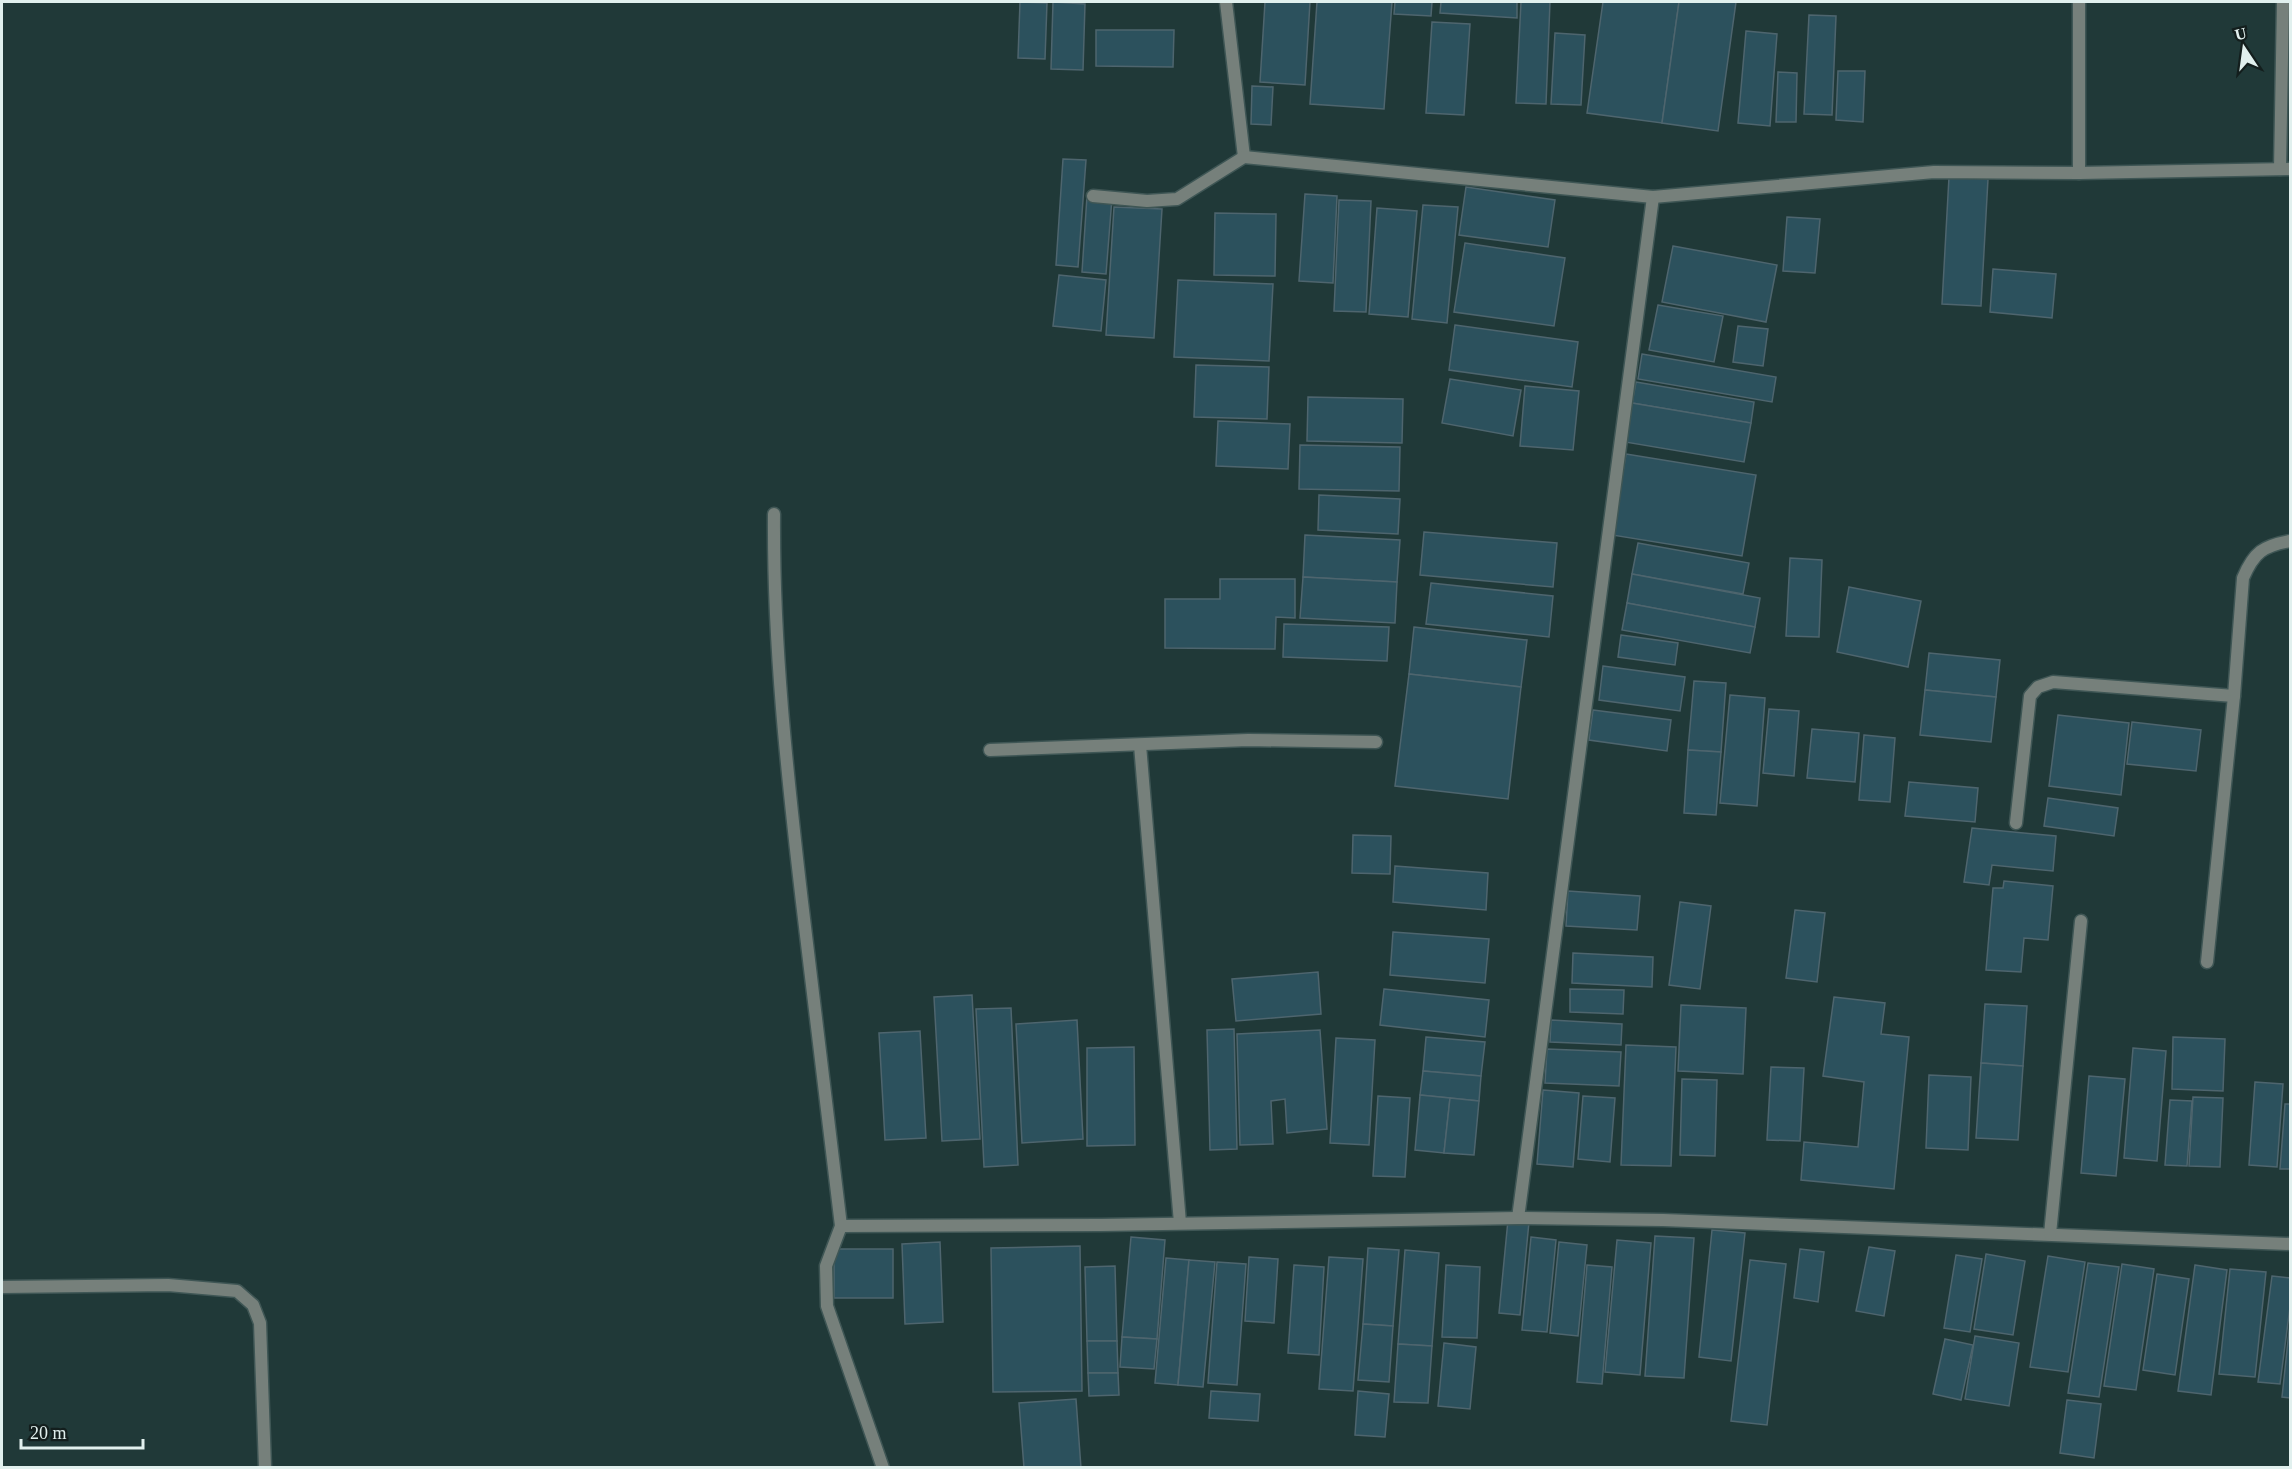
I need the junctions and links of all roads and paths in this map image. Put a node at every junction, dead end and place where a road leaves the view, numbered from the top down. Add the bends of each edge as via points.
1 (1227, 2) edge
2 (2079, 2) edge
3 (2283, 2) edge
4 (1244, 157) junction
5 (2285, 169) edge
6 (2079, 172) junction
7 (1093, 196) dead end
8 (1653, 197) junction
9 (774, 514) dead end
10 (2290, 541) edge
11 (2234, 696) junction
12 (1376, 742) dead end
13 (1140, 745) junction
14 (990, 750) dead end
15 (2016, 823) dead end
16 (2081, 921) dead end
17 (2207, 962) dead end
18 (1518, 1218) junction
19 (1180, 1223) junction
20 (841, 1226) junction
21 (2050, 1234) junction
22 (2290, 1244) edge
23 (2, 1287) edge
24 (265, 1467) edge
25 (883, 1467) edge

1 - 4 street
2 - 6 street
3 - 5 street
4 - 7 street via 1177,199 1147,201
4 - 8 street
5 - 6 street
6 - 8 street via 1934,172
8 - 18 street
9 - 20 street via 780,691
10 - 11 street via 2271,545 2251,560 2243,578
11 - 15 street via 2053,682 2038,687 2030,696
11 - 17 street
12 - 13 street via 1248,740
13 - 14 street
13 - 19 street
16 - 21 street
18 - 19 street
18 - 21 street
19 - 20 street
20 - 25 street via 826,1266 827,1306
21 - 22 street
23 - 24 street via 168,1285 237,1291 253,1305 260,1323

